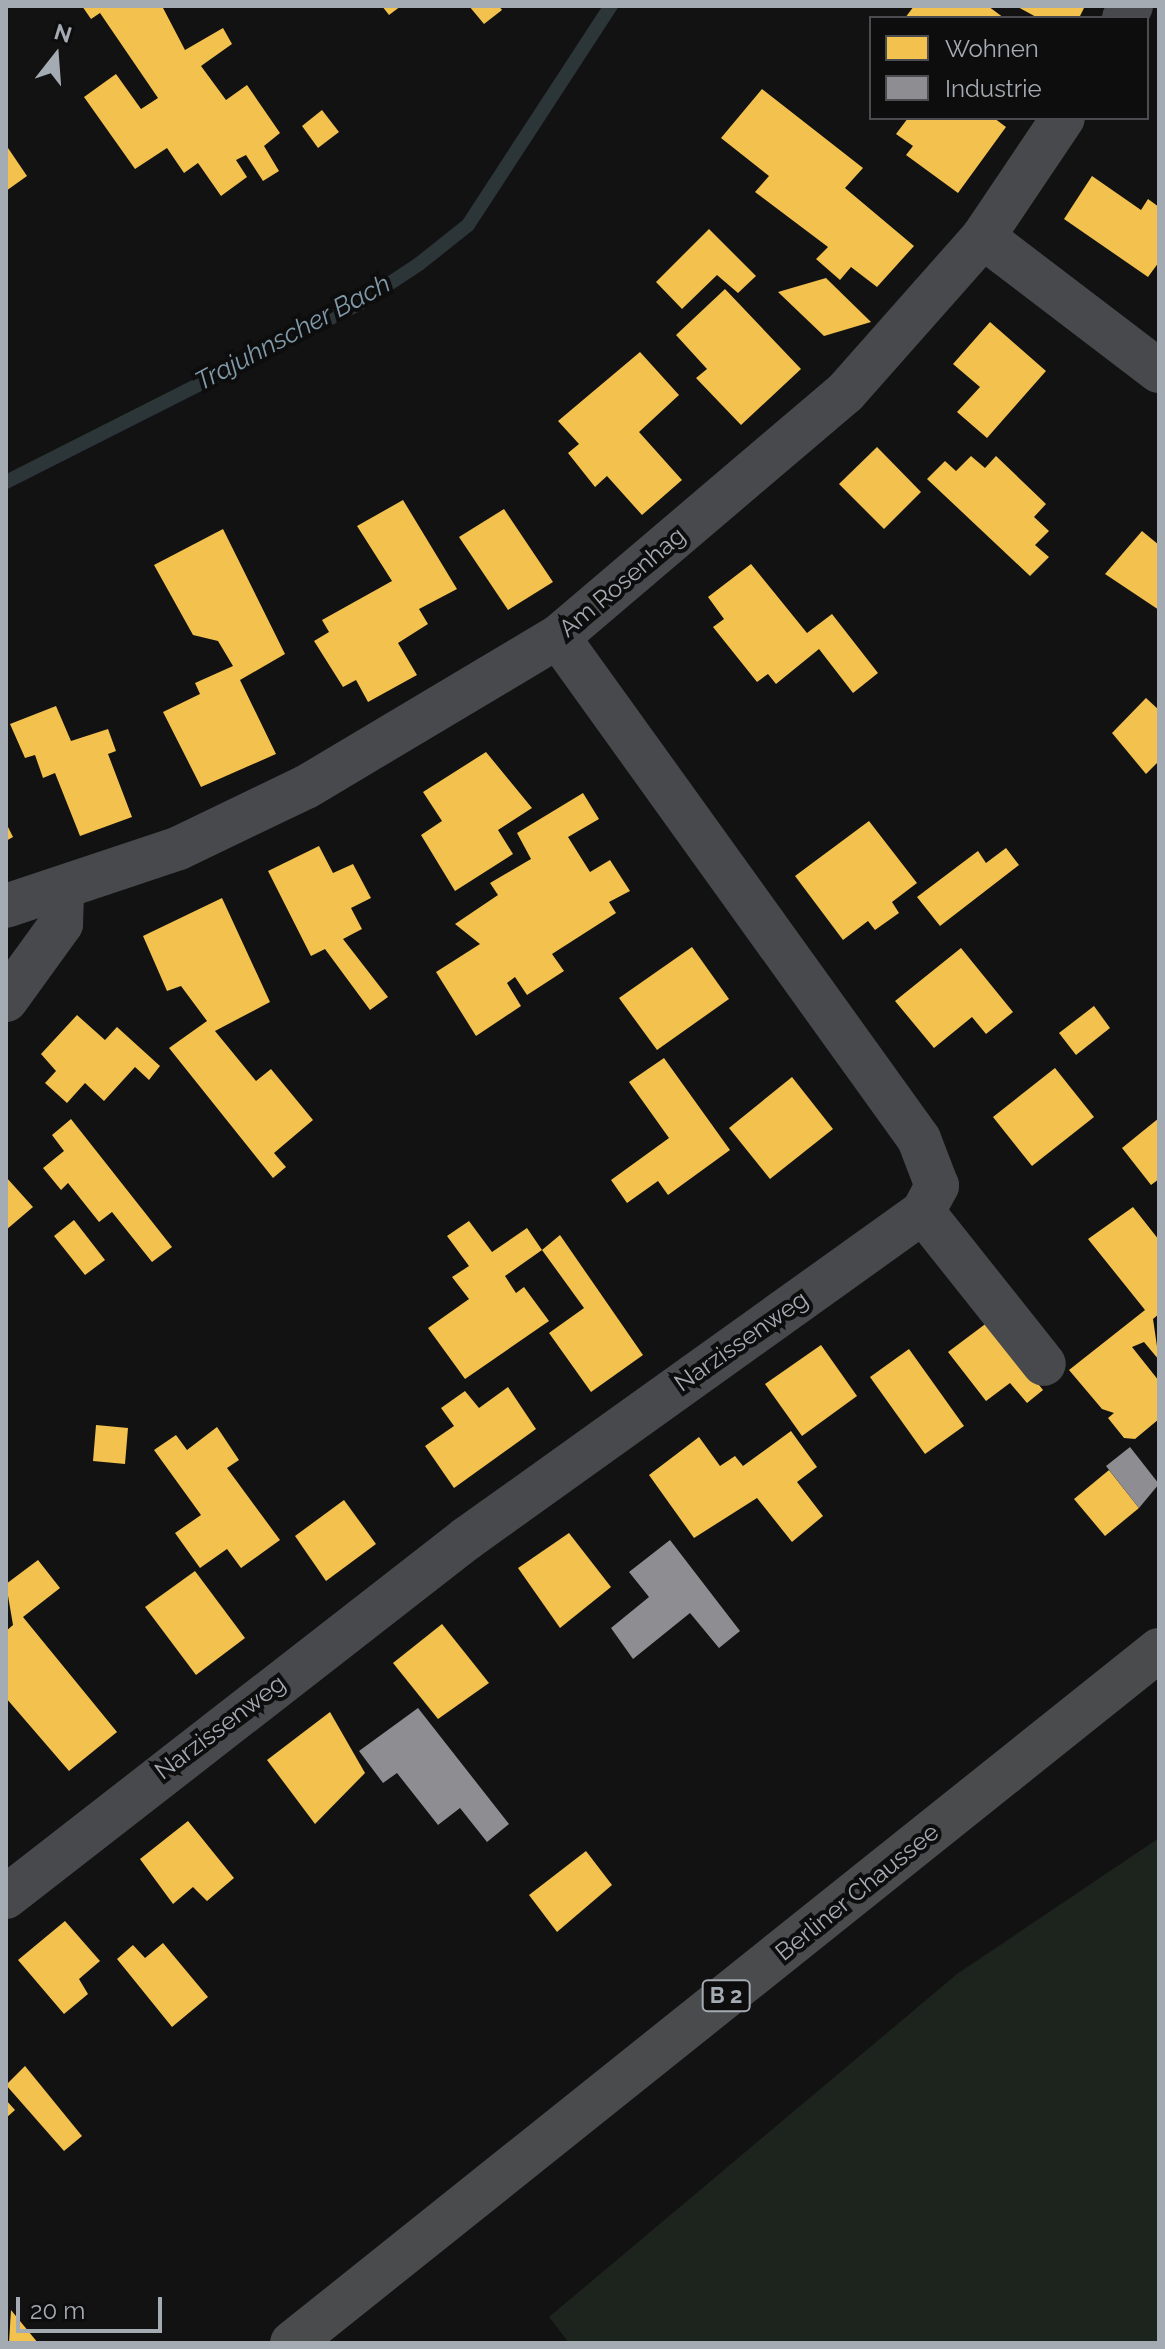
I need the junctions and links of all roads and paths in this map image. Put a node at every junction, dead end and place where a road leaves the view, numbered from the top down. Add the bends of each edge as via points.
1 (1062, 120) edge
2 (983, 237) junction
3 (1159, 371) edge
4 (558, 637) junction
5 (62, 890) junction
6 (6, 906) edge
7 (6, 1000) edge
8 (923, 1212) junction
9 (1044, 1364) dead end
10 (1159, 1650) edge
11 (6, 1897) edge
12 (292, 2343) edge

1 - 2 street, Am Rosenhag
2 - 3 street
2 - 4 street, Am Rosenhag via 845,393
4 - 5 street, Am Rosenhag via 306,787 179,848
4 - 8 street via 919,1139 937,1186
5 - 6 street, Am Rosenhag
5 - 7 street via 61,924
8 - 9 street
8 - 11 street, Narzissenweg via 466,1539
10 - 12 main road, Berliner Chaussee / B 2

